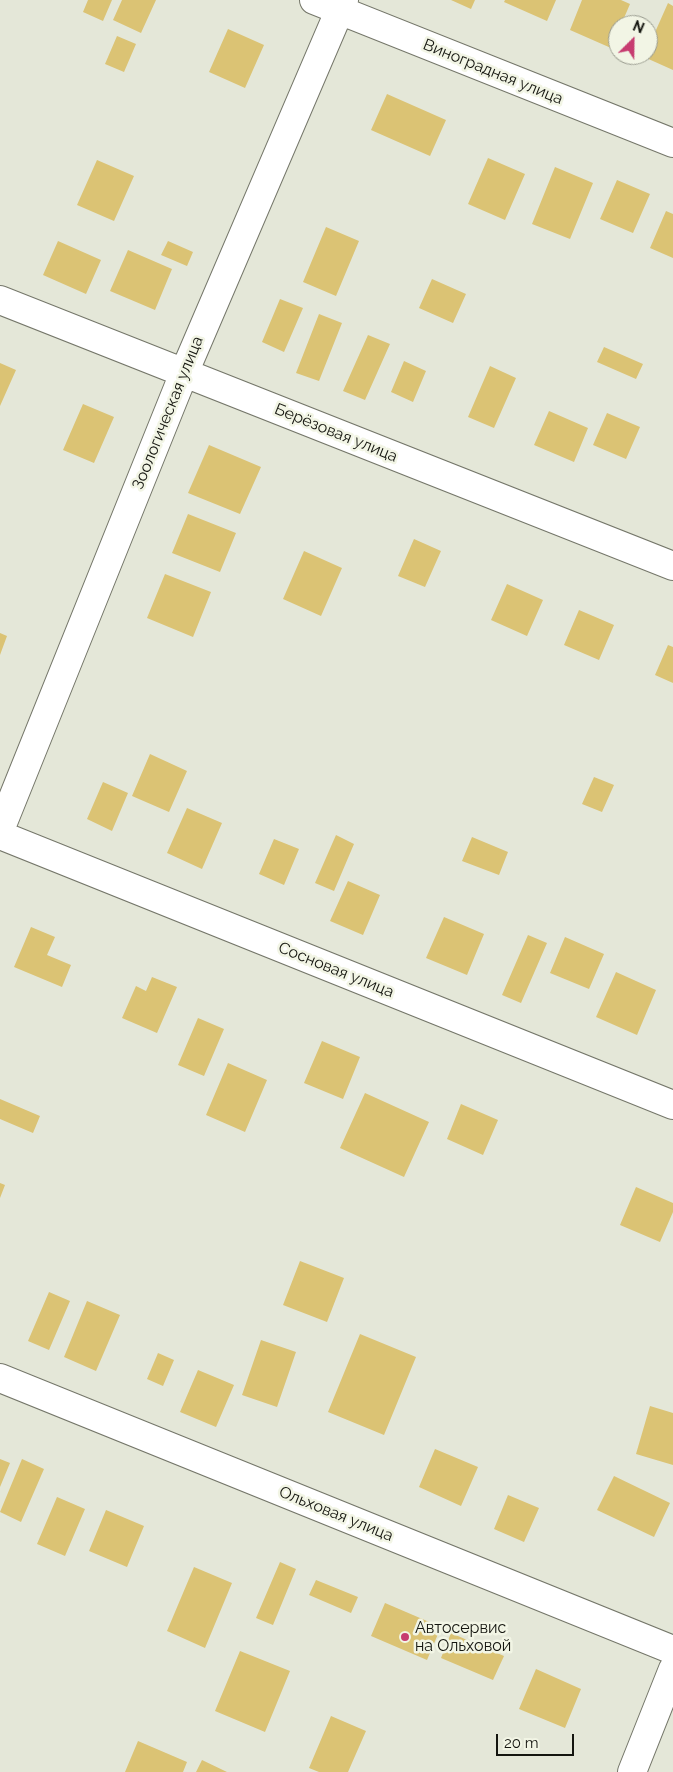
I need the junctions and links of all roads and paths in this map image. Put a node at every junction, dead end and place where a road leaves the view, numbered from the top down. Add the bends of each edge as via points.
1 (314, 0) edge
2 (341, 5) edge
3 (673, 143) edge
4 (0, 300) edge
5 (184, 373) junction
6 (673, 566) edge
7 (0, 830) edge
8 (0, 835) edge
9 (673, 1105) edge
10 (0, 1378) edge
11 (673, 1650) edge
12 (673, 1669) edge
13 (632, 1772) edge

1 - 2 street, Виноградная улица
2 - 3 street, Виноградная улица
2 - 5 street, Зоологическая улица
4 - 5 street, Берёзовая улица
5 - 6 street, Берёзовая улица
5 - 7 street, Зоологическая улица
8 - 9 street, Сосновая улица
10 - 11 street, Ольховая улица
12 - 13 street

